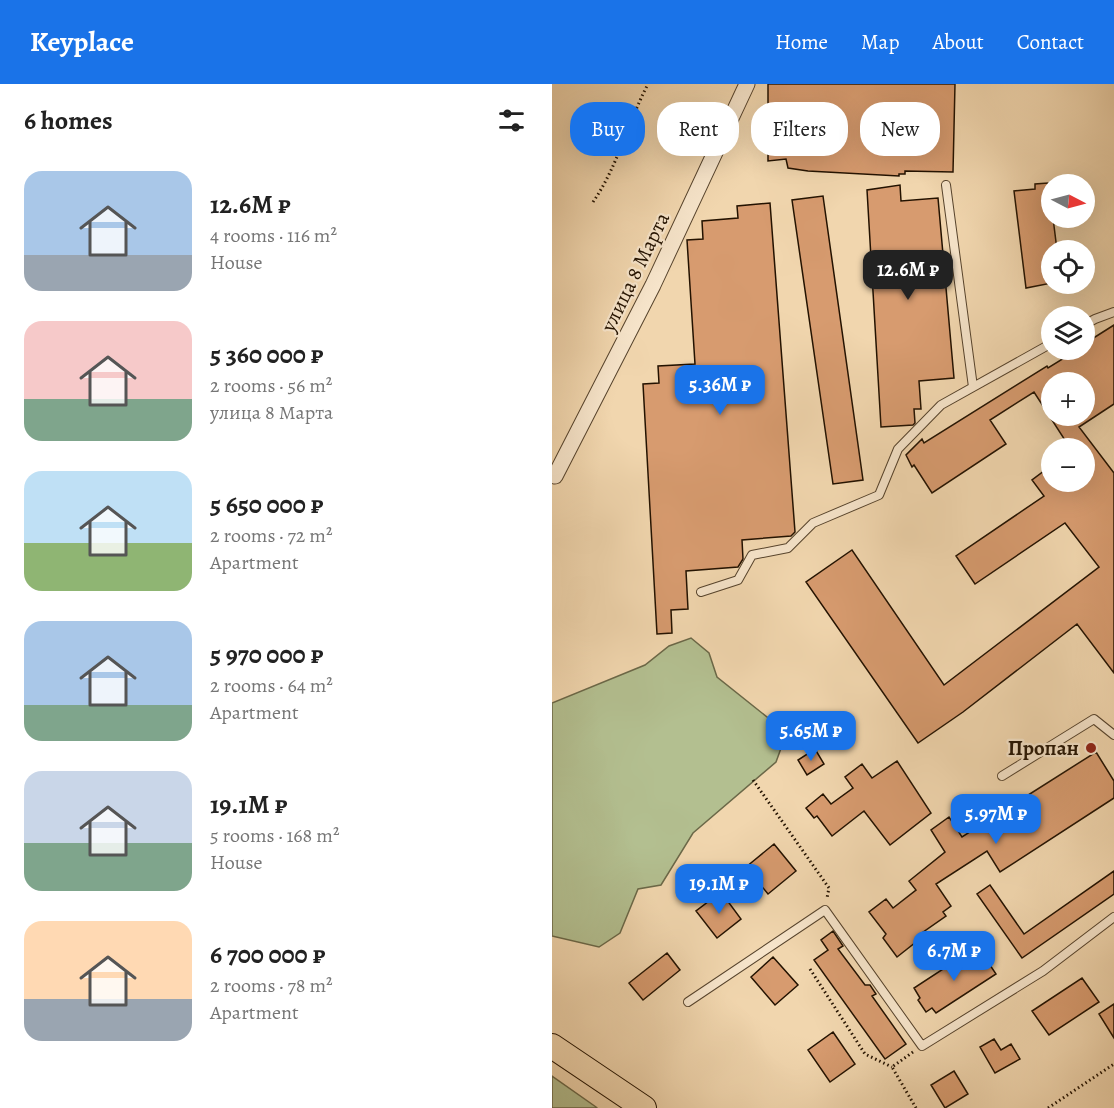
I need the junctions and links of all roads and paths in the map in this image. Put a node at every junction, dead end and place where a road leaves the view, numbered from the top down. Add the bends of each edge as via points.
1 (648, 84) edge
2 (747, 84) edge
3 (946, 185) dead end
4 (593, 202) dead end
5 (1114, 312) edge
6 (1095, 319) edge
7 (1041, 349) edge
8 (973, 387) junction
9 (555, 476) dead end
10 (701, 592) dead end
11 (1114, 735) edge
12 (1002, 776) dead end
13 (753, 780) dead end
14 (825, 910) junction
15 (1114, 917) edge
16 (810, 969) dead end
17 (688, 1002) dead end
18 (552, 1046) edge
19 (922, 1046) junction
20 (1114, 1065) edge
21 (892, 1067) junction
22 (644, 1108) edge
23 (916, 1108) edge
24 (1048, 1108) edge

1 - 4 path via 604,186
2 - 9 street, улица 8 Марта via 653,285
3 - 8 lane
5 - 6 lane
7 - 8 lane
8 - 10 lane via 941,405 898,450 879,495 813,523 788,548 752,555 738,580
11 - 12 lane via 1094,719
13 - 14 path via 829,888
14 - 17 lane
14 - 19 lane
15 - 19 lane via 1043,971
16 - 21 path via 865,1054
18 - 22 main road
19 - 21 path
20 - 24 path
21 - 23 path

